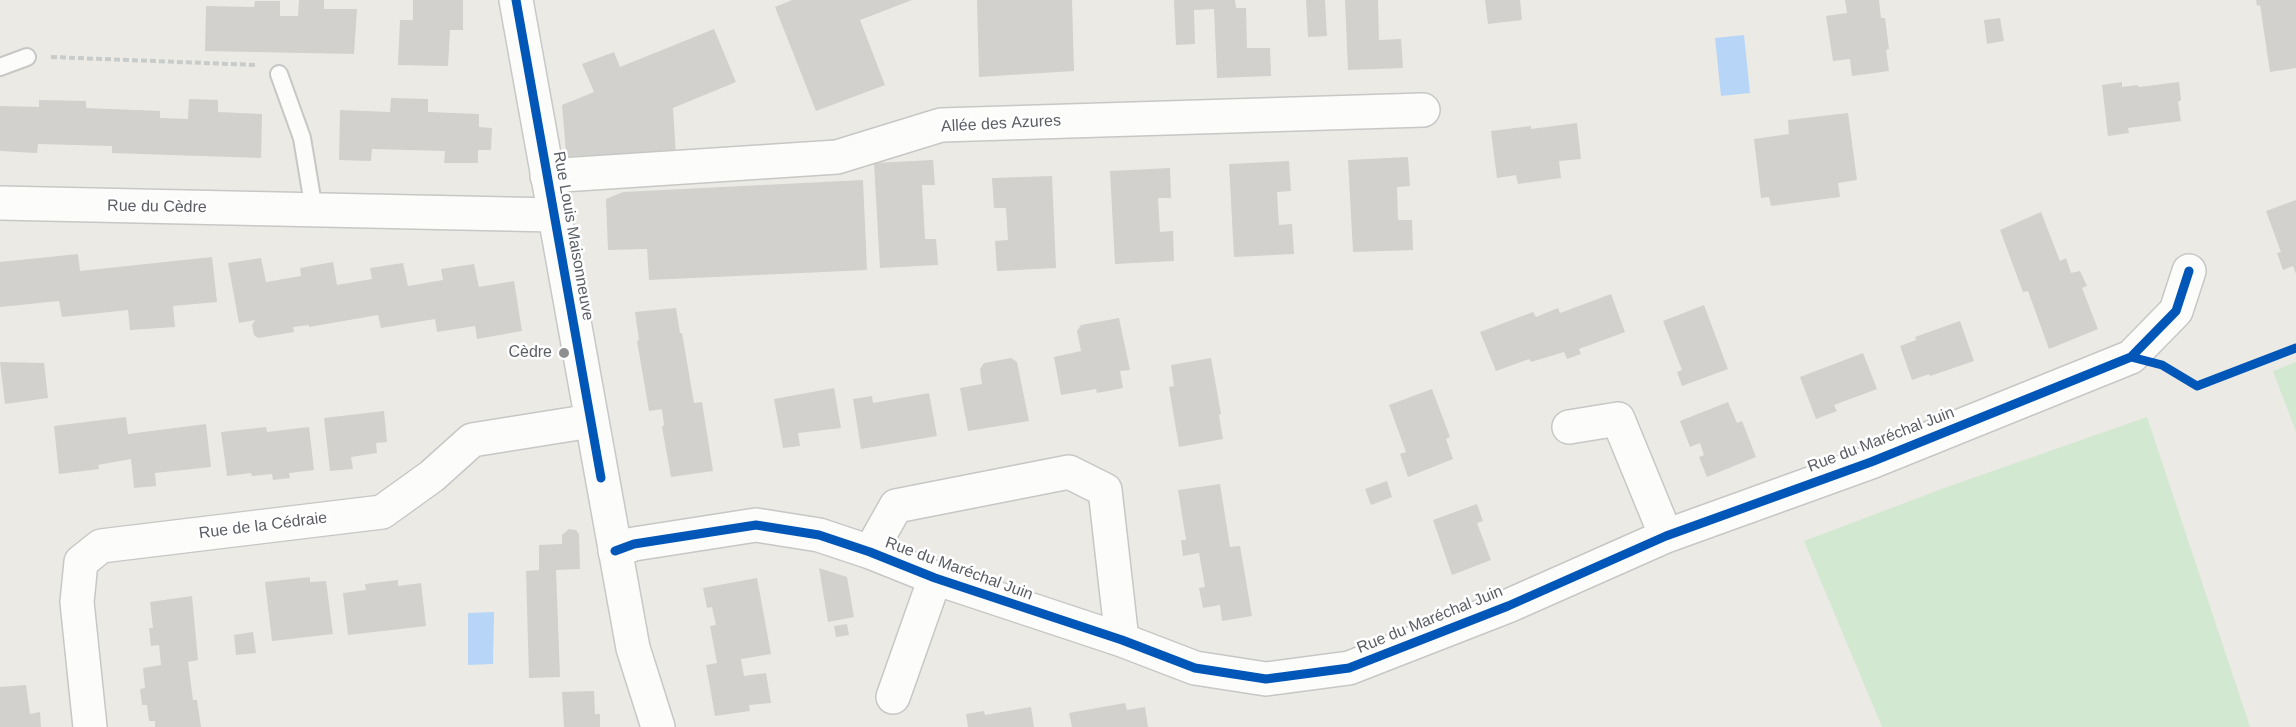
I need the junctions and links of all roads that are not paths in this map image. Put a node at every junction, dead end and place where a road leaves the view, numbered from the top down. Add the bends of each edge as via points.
1 (516, 0) edge
2 (27, 57) road end
3 (0, 67) edge
4 (279, 74) road end
5 (1423, 110) dead end
6 (547, 177) junction
7 (0, 203) edge
8 (314, 210) junction
9 (554, 215) junction
10 (2189, 271) dead end
11 (591, 421) junction
12 (1569, 427) dead end
13 (1666, 536) junction
14 (615, 551) junction
15 (870, 552) junction
16 (935, 578) junction
17 (1122, 640) junction
18 (893, 697) dead end
19 (90, 727) edge
20 (658, 727) edge

1 - 6 street, Rue Louis Maisonneuve
2 - 3 lane
4 - 8 lane via 302,138
5 - 6 street, Allée des Azures via 941,125 837,158
6 - 9 street, Rue Louis Maisonneuve
7 - 8 street, Rue du Cèdre
8 - 9 street, Rue du Cèdre
9 - 11 street, Rue Louis Maisonneuve
10 - 13 street, Rue du Maréchal Juin via 2176,311 2131,357 1871,462
11 - 14 street, Rue Louis Maisonneuve
11 - 19 street, Rue de la Cédraie via 472,440 432,476 382,512 101,546 81,562 77,602
12 - 13 street via 1618,419
13 - 17 street, Rue du Maréchal Juin via 1508,606 1349,668 1266,680 1195,668
14 - 15 street, Rue du Maréchal Juin via 634,544 756,525 819,535
14 - 20 street, Rue Louis Maisonneuve via 633,648
15 - 16 street, Rue du Maréchal Juin
15 - 17 street, Rue du Maréchal Juin via 896,506 1069,472 1104,490
16 - 17 street, Rue du Maréchal Juin
16 - 18 street, Rue du Maréchal Juin

